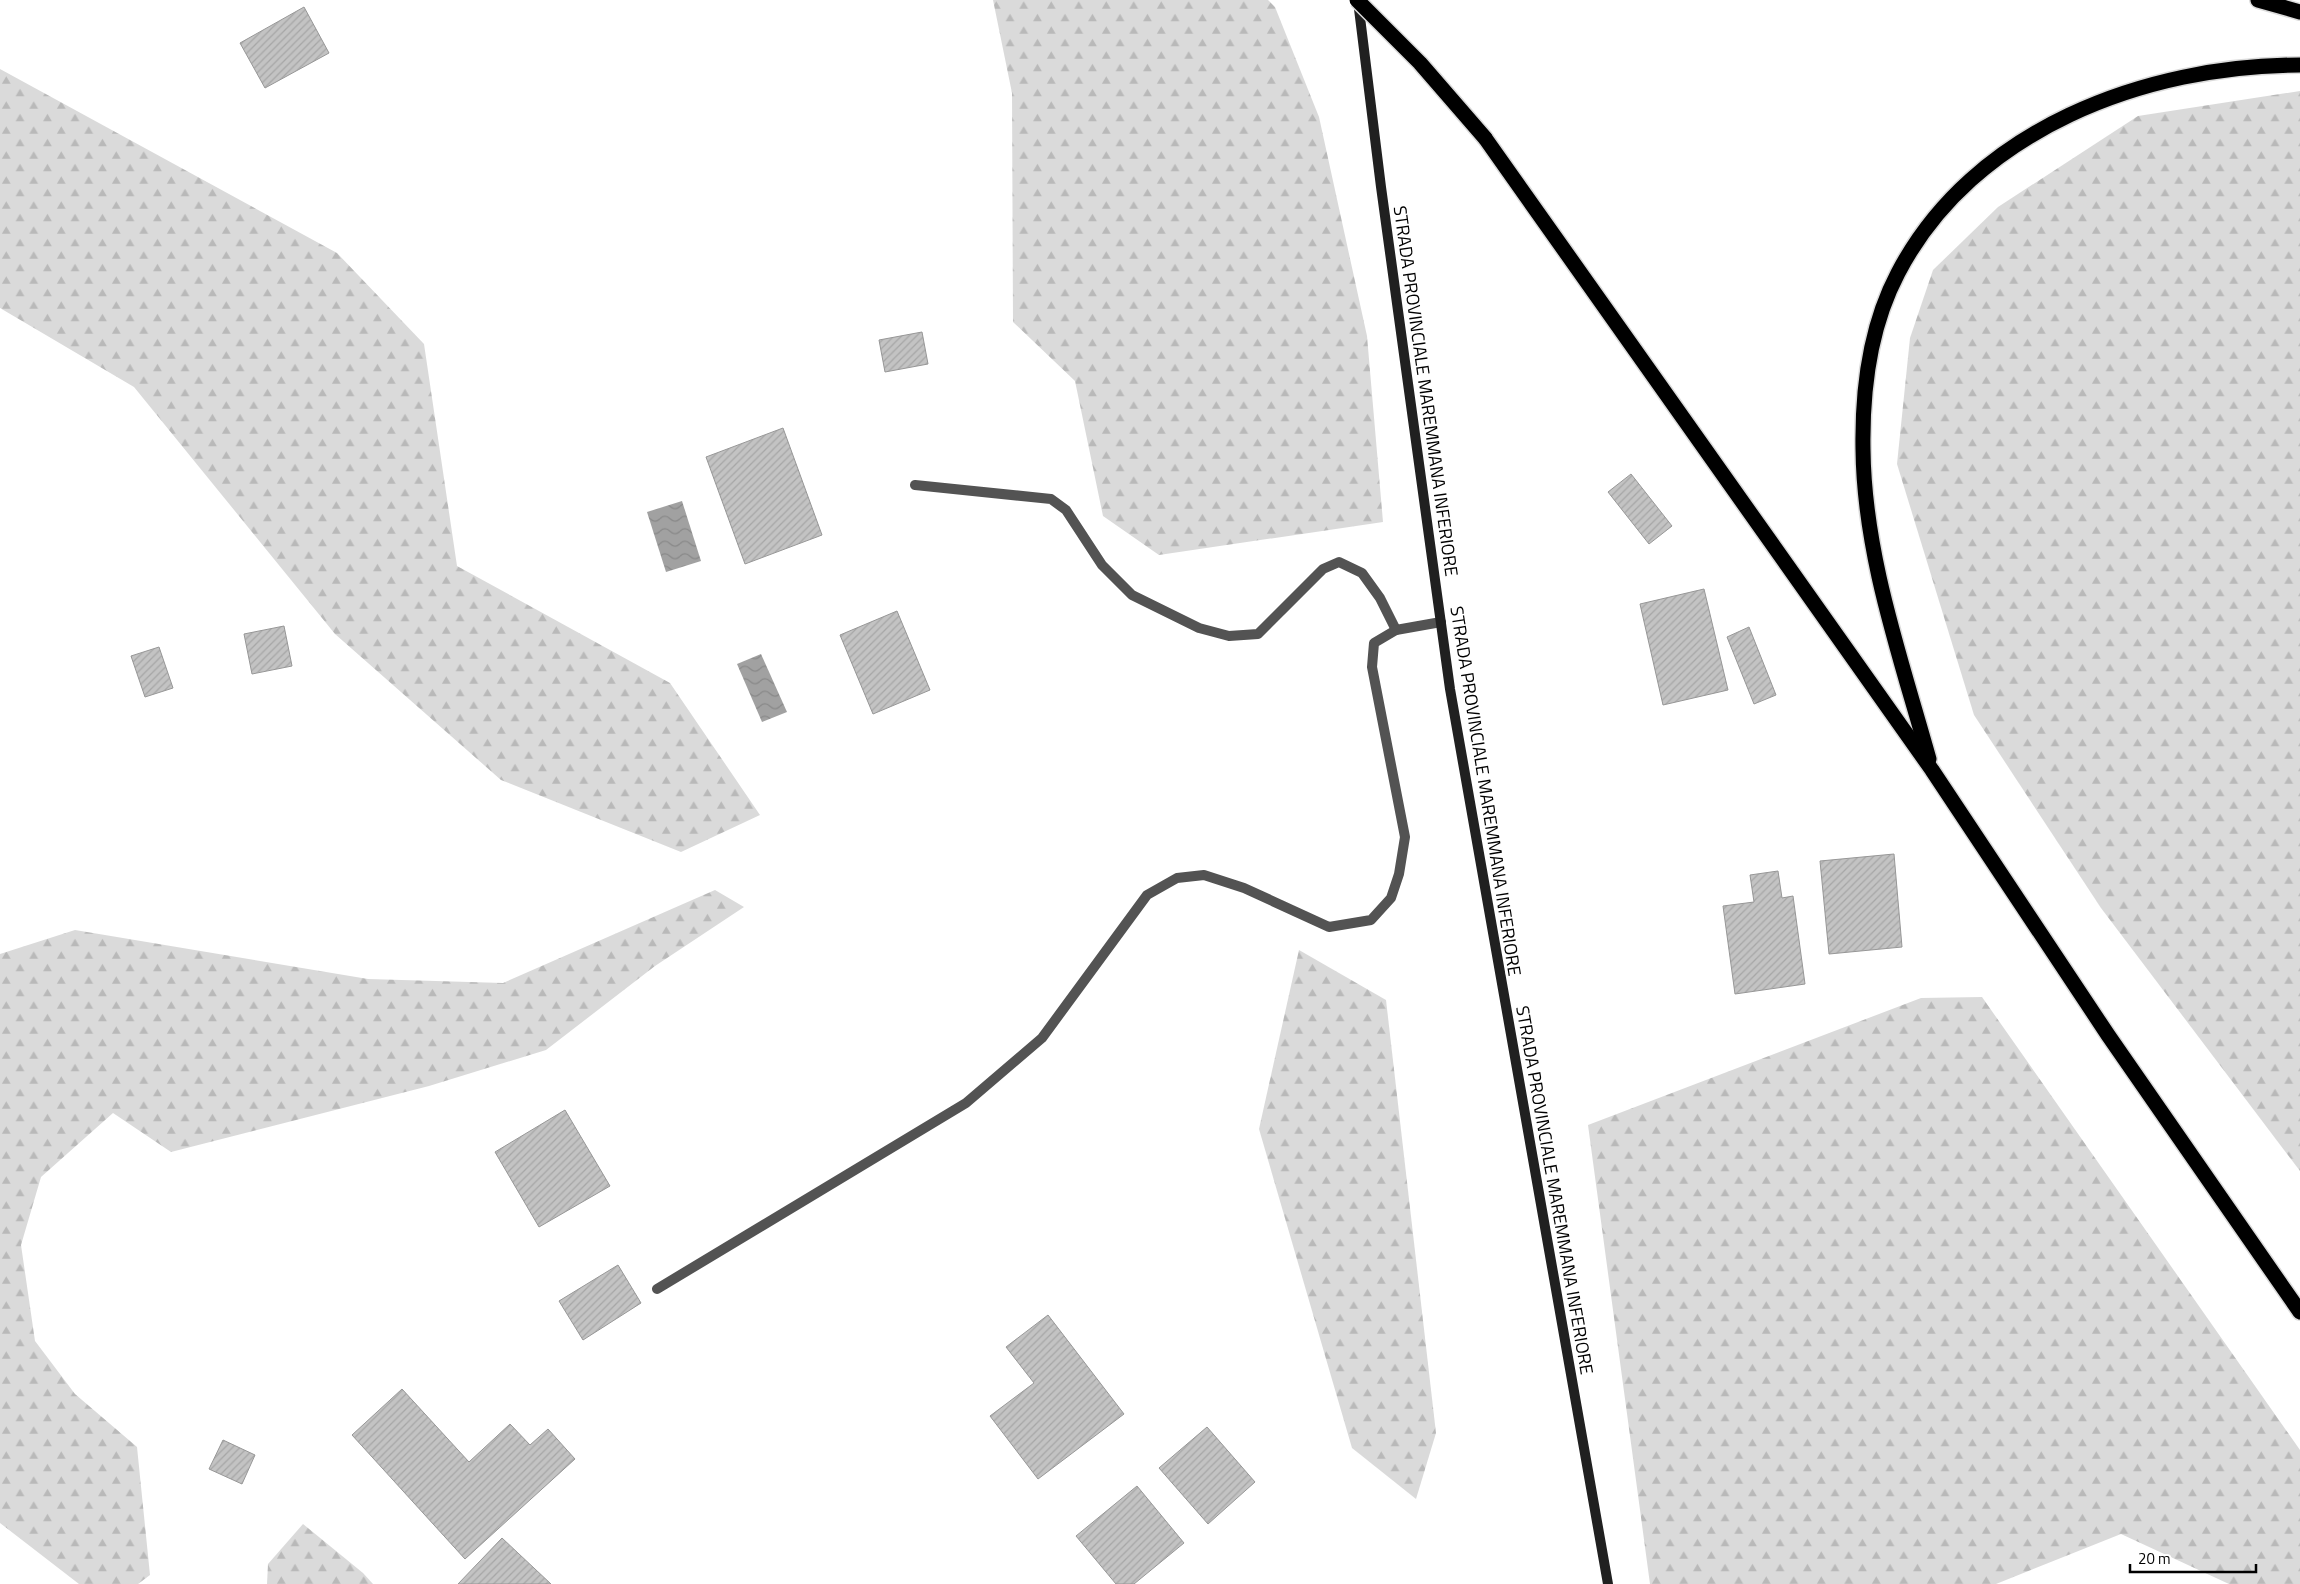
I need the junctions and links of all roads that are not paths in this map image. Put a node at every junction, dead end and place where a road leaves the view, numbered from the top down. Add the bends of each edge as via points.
1 (1358, 0) edge
2 (2258, 0) edge
3 (2300, 12) edge
4 (2300, 65) edge
5 (915, 485) dead end
6 (1441, 622) junction
7 (1396, 630) junction
8 (1932, 770) junction
9 (657, 1289) dead end
10 (2300, 1312) edge
11 (1608, 1584) edge

1 - 6 main road, STRADA PROVINCIALE MAREMMANA INFERIORE
1 - 8 highway, bridge via 1420,63 1485,138
2 - 3 highway
4 - 8 highway via 2243,66 2180,77 2117,95 2059,121 2012,146 1974,176 1938,213 1897,275 1871,350 1864,396 1867,510 1876,563
5 - 7 lane via 1051,499 1066,510 1102,564 1132,594 1199,628 1229,636 1258,634 1323,569 1339,562 1362,573 1380,598
6 - 7 lane
6 - 11 main road, STRADA PROVINCIALE MAREMMANA INFERIORE via 1450,689
7 - 9 lane via 1374,643 1372,667 1405,837 1391,898 1371,920 1329,927 1244,888 1204,875 1177,878 1147,895 1042,1038 966,1103
8 - 10 highway via 2108,1035

